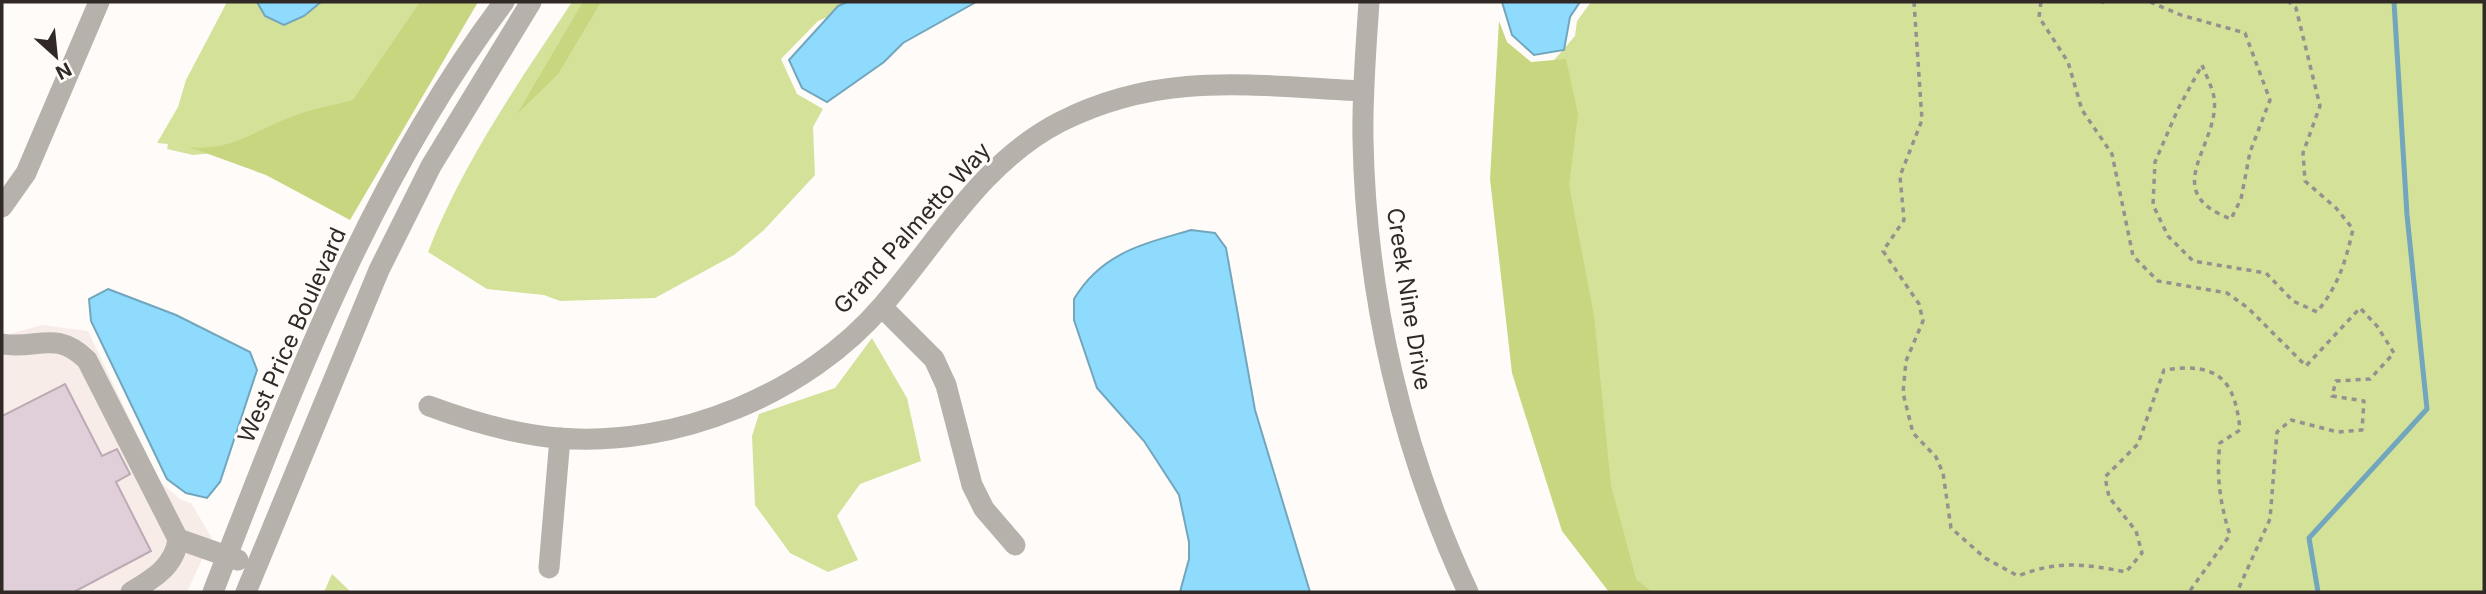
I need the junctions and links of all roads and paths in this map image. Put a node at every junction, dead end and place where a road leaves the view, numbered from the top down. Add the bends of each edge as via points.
1 (99, 2) edge
2 (504, 2) edge
3 (531, 2) edge
4 (1369, 2) edge
5 (1914, 2) edge
6 (2041, 2) edge
7 (2150, 2) edge
8 (2289, 2) edge
9 (1363, 91) junction
10 (2, 207) edge
11 (882, 307) junction
12 (2, 344) edge
13 (429, 406) dead end
14 (560, 439) junction
15 (178, 539) junction
16 (1015, 545) dead end
17 (228, 556) junction
18 (257, 566) junction
19 (549, 568) dead end
20 (131, 592) edge
21 (214, 592) edge
22 (246, 592) edge
23 (1468, 592) edge
24 (2189, 592) edge
25 (2237, 592) edge

1 - 10 street via 26,173
2 - 17 street, West Price Boulevard via 430,115 337,286
3 - 18 street via 431,166 379,270
4 - 9 street, Creek Nine Drive
5 - 24 path via 1922,120 1900,176 1904,220 1883,251 1919,304 1923,321 1906,361 1903,393 1913,433 1936,457 1943,473 1951,528 1985,558 2018,576 2045,565 2084,564 2126,572 2142,553 2136,531 2109,497 2105,477 2138,443 2164,370 2195,365 2221,378 2237,399 2240,430 2220,443 2217,465 2230,535
6 - 25 path via 2039,17 2068,62 2082,110 2112,154 2133,256 2158,281 2227,293 2306,366 2360,309 2394,353 2370,379 2336,382 2332,396 2364,401 2362,430 2338,432 2291,420 2277,432 2270,519
7 - 8 path via 2245,33 2270,100 2250,152 2241,199 2231,219 2214,213 2197,195 2194,170 2214,98 2202,65 2155,162 2153,205 2168,236 2193,261 2266,273 2293,301 2317,312 2333,293 2353,229 2305,181 2303,153 2320,106 2296,8
9 - 11 street, Grand Palmetto Way via 1175,86 1121,97 1074,115 1028,141 995,169
9 - 23 street, Creek Nine Drive via 1369,228 1392,375 1420,473
11 - 14 street, Grand Palmetto Way via 807,370 738,408 667,430
11 - 16 street via 934,359 946,385 972,485 984,509
12 - 15 street via 52,341 74,348 87,360
13 - 14 street, Grand Palmetto Way via 474,423
14 - 19 street
15 - 17 street
15 - 20 street via 177,553 157,576
17 - 18 street
17 - 21 street, West Price Boulevard
18 - 22 street

